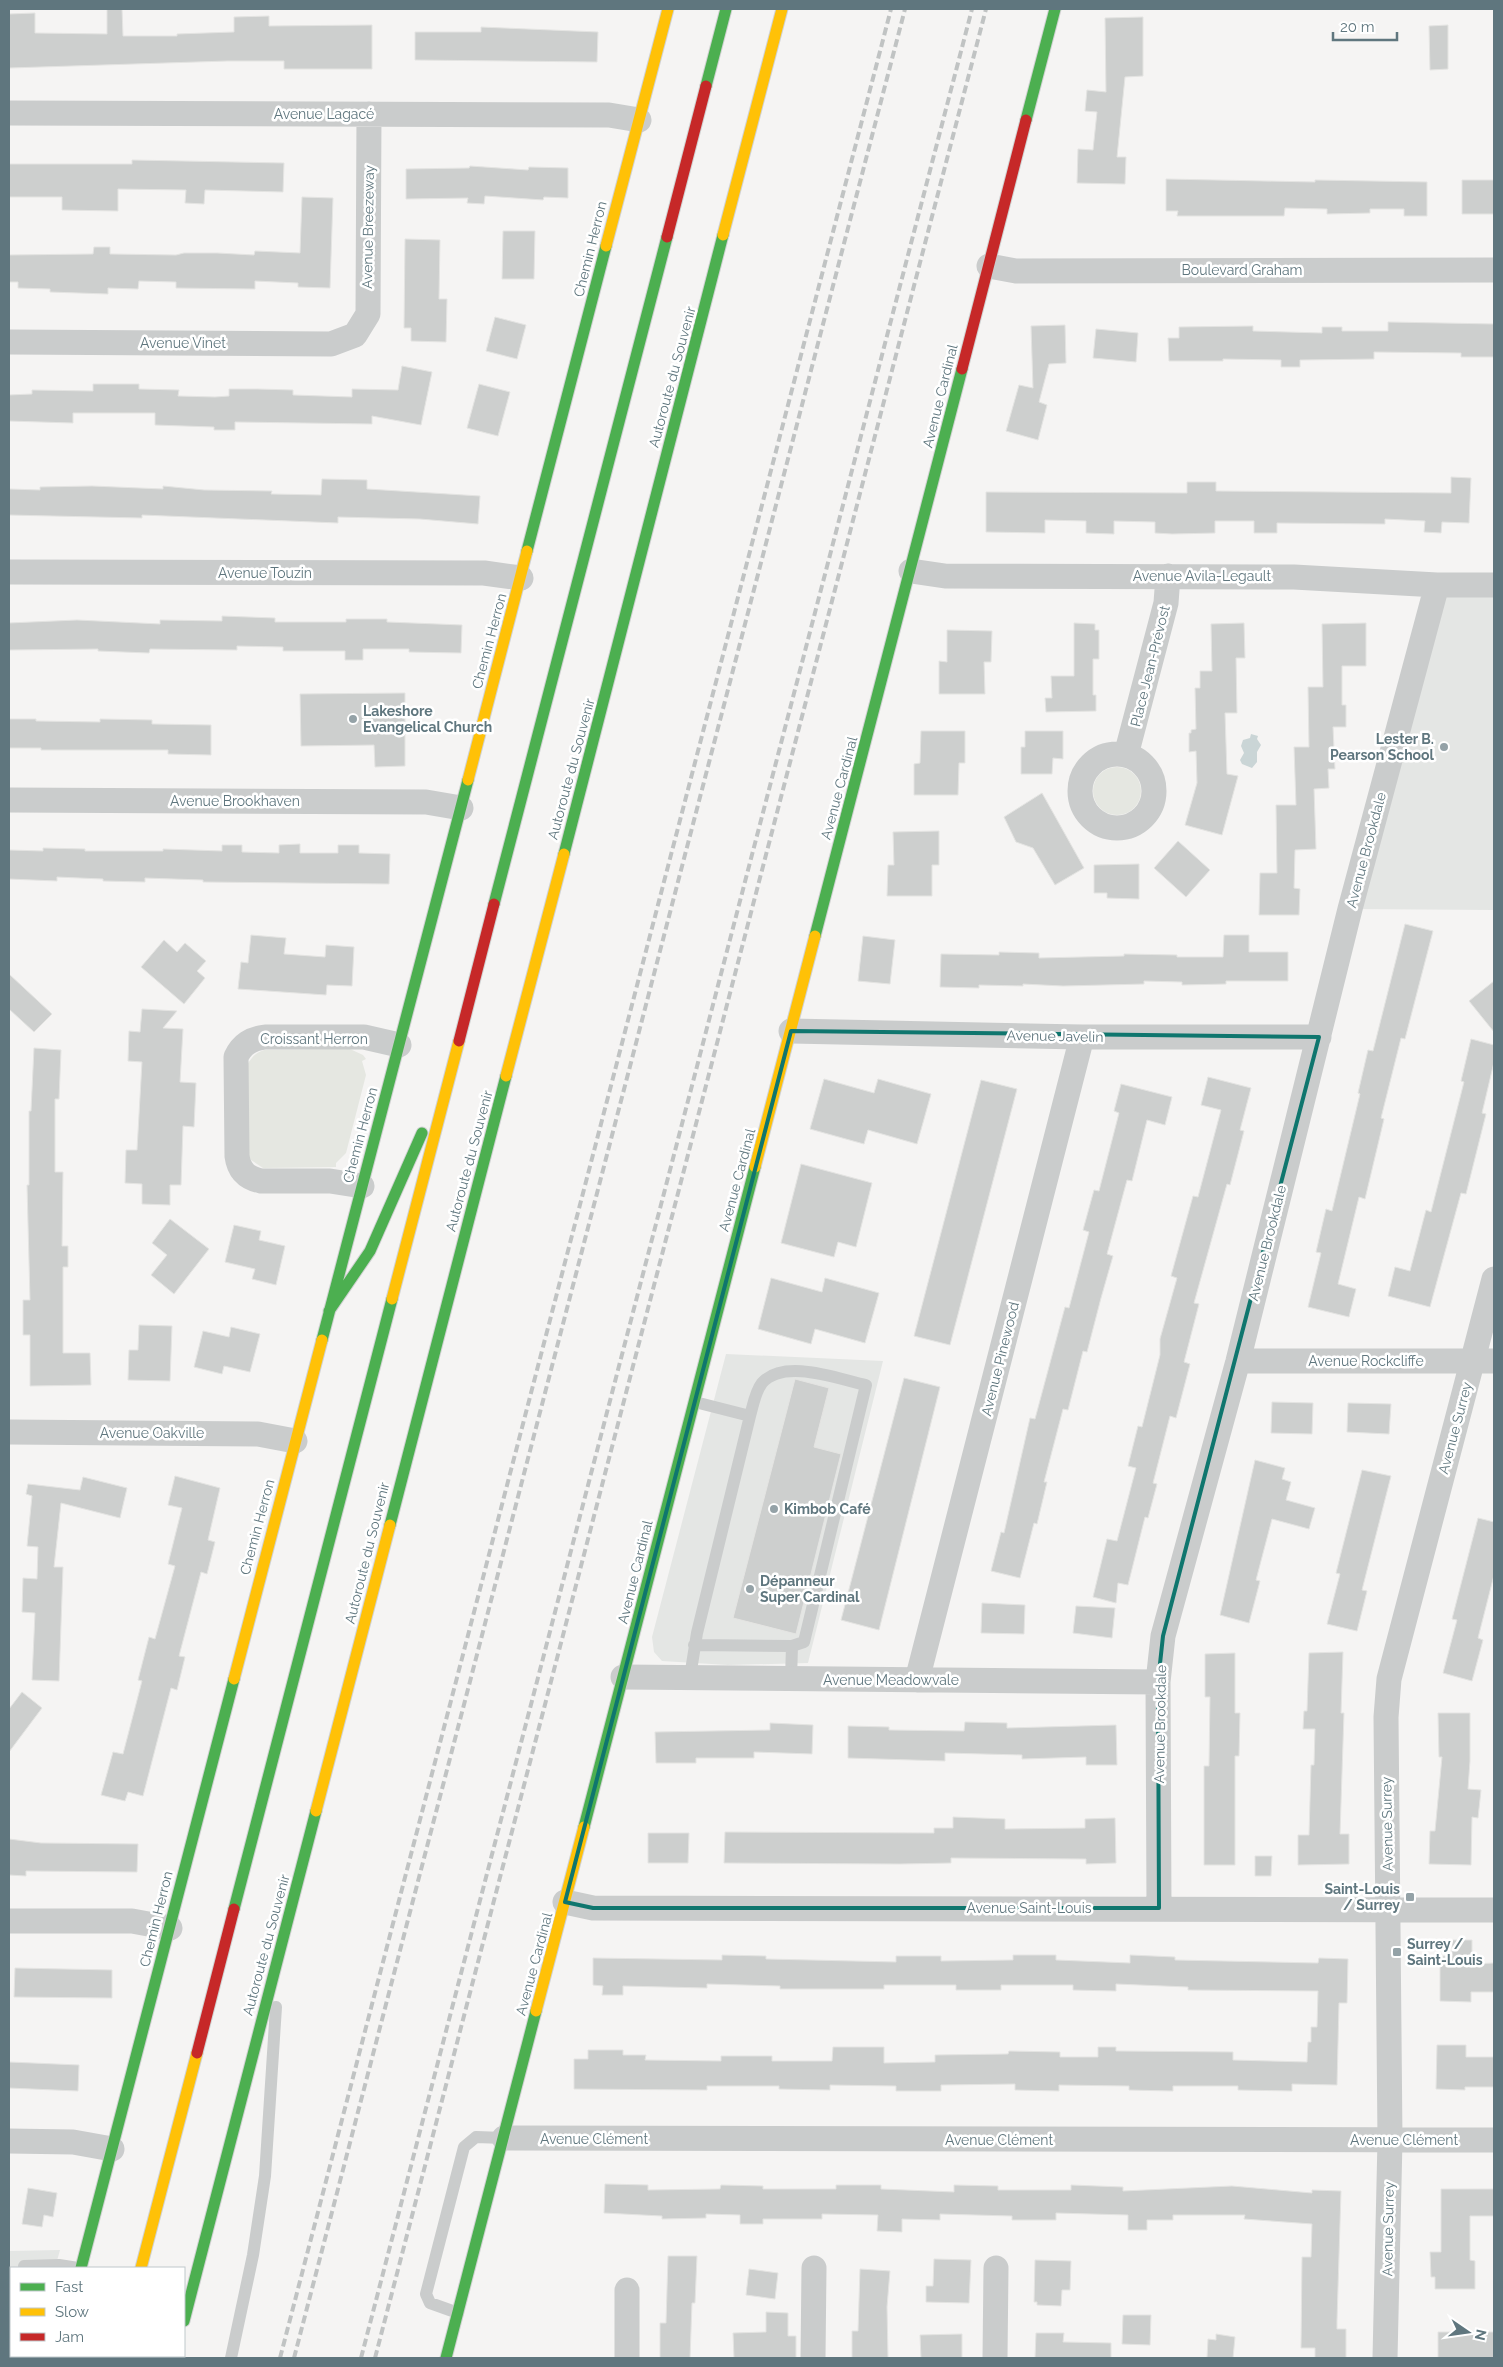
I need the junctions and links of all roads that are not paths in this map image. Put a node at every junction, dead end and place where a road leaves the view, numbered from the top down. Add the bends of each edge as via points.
1 (668, 9) edge
2 (726, 9) edge
3 (782, 9) edge
4 (1056, 9) edge
5 (9, 113) edge
6 (369, 114) junction
7 (639, 120) junction
8 (990, 266) junction
9 (1494, 270) edge
10 (356, 335) joint
11 (9, 342) edge
12 (911, 571) junction
13 (9, 572) edge
14 (1168, 576) junction
15 (521, 578) junction
16 (1437, 585) junction
17 (1494, 585) edge
18 (1126, 755) dead end
19 (9, 800) edge
20 (461, 808) junction
21 (791, 1031) junction
22 (1082, 1037) junction
23 (1318, 1037) junction
24 (399, 1045) junction
25 (456, 1053) junction
26 (362, 1186) junction
27 (1494, 1279) edge
28 (329, 1311) junction
29 (1484, 1360) edge
30 (1238, 1361) junction
31 (695, 1402) junction
32 (750, 1416) junction
33 (9, 1432) edge
34 (295, 1441) junction
35 (694, 1645) junction
36 (792, 1646) junction
37 (623, 1676) junction
38 (690, 1677) junction
39 (791, 1679) junction
40 (917, 1680) junction
41 (1158, 1682) junction
42 (565, 1902) junction
43 (1159, 1908) junction
44 (1388, 1909) junction
45 (1494, 1910) edge
46 (9, 1921) edge
47 (170, 1928) junction
48 (279, 1955) junction
49 (504, 2138) junction
50 (1390, 2140) junction
51 (1494, 2140) edge
52 (9, 2141) edge
53 (112, 2149) junction
54 (24, 2266) dead end
55 (70, 2267) edge
56 (80, 2267) edge
57 (141, 2267) edge
58 (814, 2268) dead end
59 (996, 2268) dead end
60 (627, 2290) dead end
61 (458, 2313) junction
62 (185, 2317) edge
63 (231, 2358) edge
64 (446, 2358) edge
65 (627, 2358) edge
66 (813, 2358) edge
67 (995, 2358) edge
68 (1385, 2358) edge

1 - 7 main road, Chemin Herron
2 - 25 main road
3 - 48 main road, Autoroute du Souvenir
4 - 8 main road, Avenue Cardinal
5 - 6 street, Avenue Lagacé
6 - 7 street, Avenue Lagacé via 609,115
6 - 10 street, Avenue Breezeway via 368,314
7 - 15 main road, Chemin Herron
8 - 9 street, Boulevard Graham via 1016,271
8 - 12 main road, Avenue Cardinal
10 - 11 street, Avenue Vinet via 331,344
12 - 14 street, Avenue Avila-Legault via 946,576
12 - 21 main road, Avenue Cardinal
13 - 15 street, Avenue Touzin via 484,574
14 - 16 street, Avenue Avila-Legault via 1294,577
14 - 18 street, Place Jean-Prévost via 1166,602
15 - 20 main road, Chemin Herron
16 - 17 street, Avenue Avila-Legault
16 - 23 street, Avenue Brookdale
19 - 20 street, Avenue Brookhaven via 426,802
20 - 24 main road, Chemin Herron
21 - 22 street, Avenue Javelin
21 - 31 main road, Avenue Cardinal
22 - 23 street, Avenue Javelin
22 - 40 street, Avenue Pinewood
23 - 30 street, Avenue Brookdale
24 - 26 main road, Chemin Herron
24 - 26 street, Croissant Herron via 364,1037 265,1037 246,1042 236,1058 237,1156 242,1172 253,1180 261,1181 330,1181
25 - 28 main road via 370,1251
25 - 57 main road
26 - 28 main road, Chemin Herron
27 - 29 street, Avenue Surrey
28 - 34 main road, Chemin Herron
29 - 30 street, Avenue Rockcliffe
29 - 44 street, Avenue Surrey via 1389,1679 1386,1717
30 - 41 street, Avenue Brookdale via 1163,1636
31 - 32 lane
31 - 37 main road, Avenue Cardinal
32 - 35 lane
32 - 36 lane via 761,1385 779,1372 805,1371 866,1385 804,1642
33 - 34 street, Avenue Oakville via 258,1434
34 - 47 main road, Chemin Herron
35 - 36 lane
35 - 38 lane
36 - 39 lane
37 - 38 street, Avenue Meadowvale
37 - 42 main road, Avenue Cardinal
38 - 39 street, Avenue Meadowvale
39 - 40 street, Avenue Meadowvale
40 - 41 street, Avenue Meadowvale
41 - 43 street, Avenue Brookdale
42 - 43 street, Avenue Saint-Louis via 593,1908
42 - 49 main road, Avenue Cardinal
43 - 44 street, Avenue Saint-Louis
44 - 45 street, Avenue Saint-Louis
44 - 50 street, Avenue Surrey
46 - 47 street via 132,1921
47 - 53 main road, Chemin Herron
48 - 62 main road, Autoroute du Souvenir
48 - 63 lane via 266,2176 254,2255
49 - 50 street, Avenue Clément
49 - 61 main road, Avenue Cardinal
49 - 61 lane via 476,2137 464,2147 426,2294 430,2303
50 - 51 street, Avenue Clément
50 - 68 street, Avenue Surrey
52 - 53 street via 73,2142
53 - 56 main road, Chemin Herron
54 - 55 lane
58 - 66 street
59 - 67 street
60 - 65 street
61 - 64 main road, Avenue Cardinal

